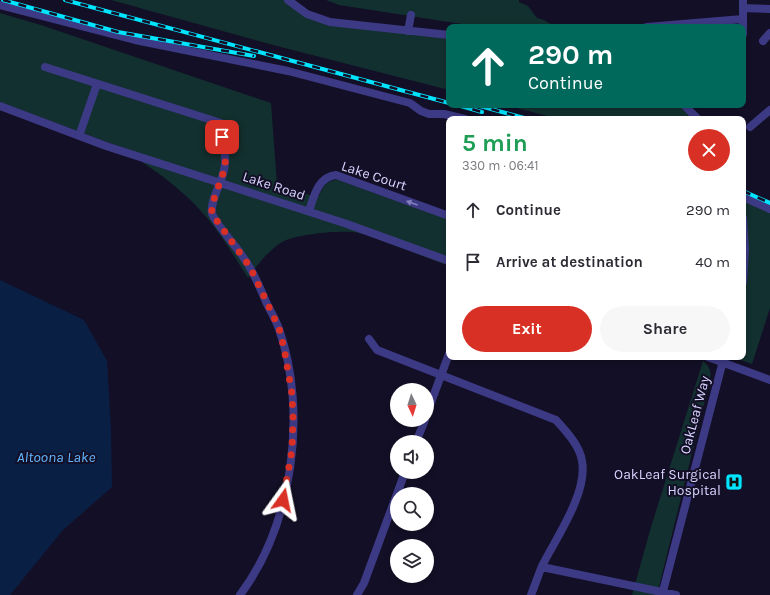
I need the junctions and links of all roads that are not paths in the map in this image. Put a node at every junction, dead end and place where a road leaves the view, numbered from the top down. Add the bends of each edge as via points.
1 (288, 0) edge
2 (743, 4) edge
3 (0, 5) edge
4 (770, 9) edge
5 (411, 15) dead end
6 (743, 19) junction
7 (683, 24) edge
8 (743, 24) edge
9 (408, 31) junction
10 (770, 33) edge
11 (446, 36) edge
12 (763, 41) dead end
13 (45, 67) dead end
14 (97, 84) junction
15 (0, 106) edge
16 (770, 110) edge
17 (453, 116) edge
18 (750, 127) dead end
19 (79, 136) junction
20 (221, 182) junction
21 (746, 198) edge
22 (770, 209) edge
23 (310, 211) junction
24 (446, 215) edge
25 (446, 261) edge
26 (369, 339) dead end
27 (447, 360) edge
28 (723, 360) edge
29 (441, 375) junction
30 (770, 380) edge
31 (434, 394) edge
32 (402, 479) edge
33 (542, 567) junction
34 (663, 594) edge
35 (240, 595) edge
36 (357, 595) edge
37 (531, 595) edge
38 (676, 595) edge

1 - 9 street via 307,14 330,22
2 - 4 street
2 - 6 street
3 - 17 street via 134,40 288,71 410,103 429,114
5 - 9 street
6 - 7 street
6 - 8 street
9 - 11 street
10 - 12 street
13 - 14 street
14 - 19 street
14 - 20 street via 221,123 225,164
15 - 19 street, Lake Road
16 - 18 street
19 - 20 street, Lake Road
20 - 23 street, Lake Road
20 - 35 street via 212,206 212,214 250,267 279,328 292,394 292,450 282,507 269,546 252,580
21 - 22 street
24 -> 23 street, Lake Court via 336,175 322,181
23 - 25 street, Lake Road
26 - 29 street via 378,350
27 - 29 street
28 - 30 street
28 - 34 street, OakLeaf Way
29 - 31 street
29 - 33 street via 556,420 572,437 582,460 583,480 573,507
32 - 36 street via 364,583
33 - 34 street
33 - 37 street
34 - 38 street

